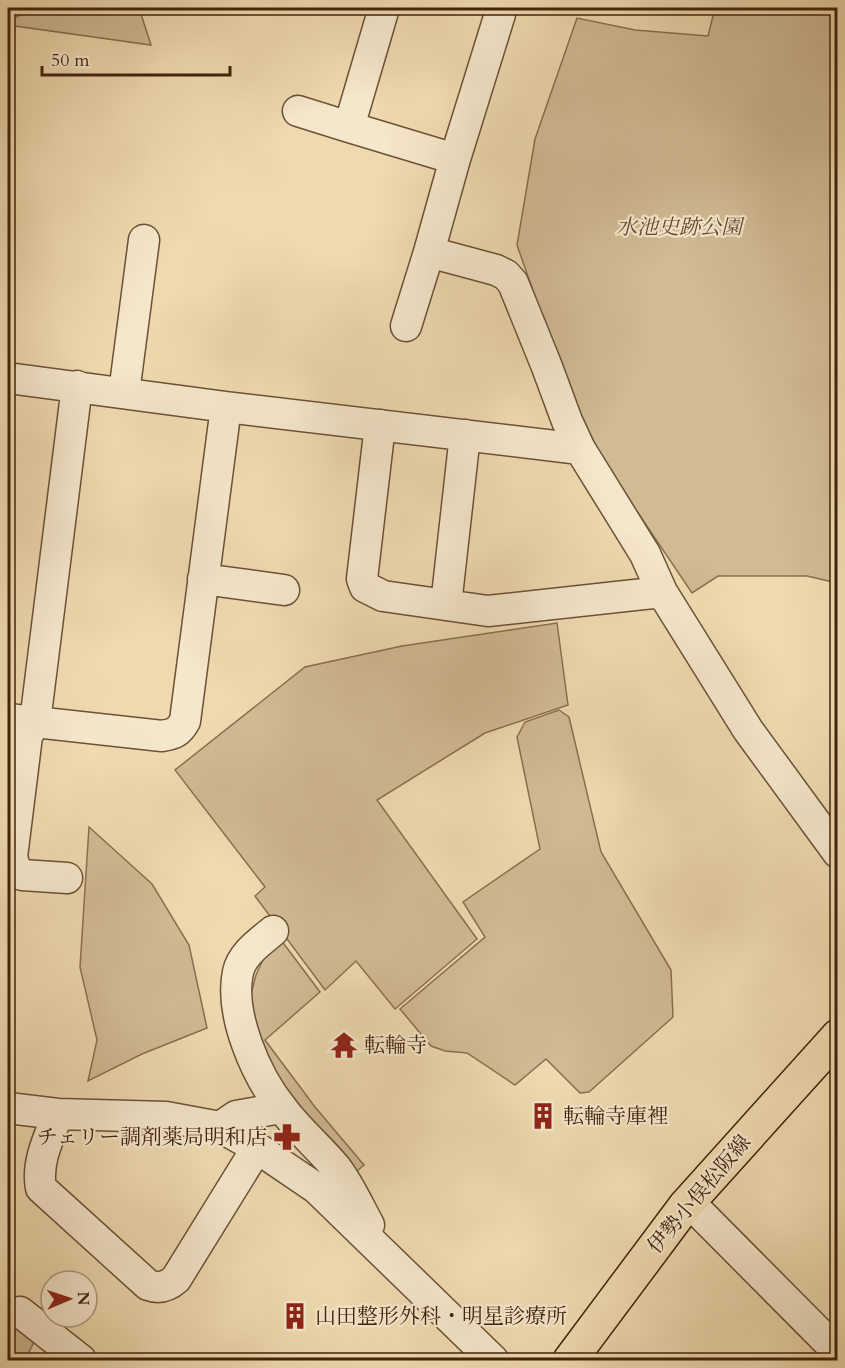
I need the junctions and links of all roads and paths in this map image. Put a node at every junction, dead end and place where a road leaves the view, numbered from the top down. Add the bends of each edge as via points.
1 (384, 8) edge
2 (500, 14) dead end
3 (298, 111) dead end
4 (349, 127) junction
5 (455, 159) junction
6 (144, 240) dead end
7 (429, 252) junction
8 (406, 327) dead end
9 (8, 378) edge
10 (77, 386) junction
11 (124, 393) junction
12 (226, 407) junction
13 (380, 425) junction
14 (465, 435) junction
15 (580, 449) junction
16 (203, 579) junction
17 (284, 590) dead end
18 (662, 592) junction
19 (446, 605) junction
20 (21, 720) edge
21 (837, 853) edge
22 (67, 878) dead end
23 (273, 931) dead end
24 (837, 1036) edge
25 (8, 1108) edge
26 (281, 1108) junction
27 (58, 1114) junction
28 (220, 1127) junction
29 (257, 1148) junction
30 (689, 1202) junction
31 (369, 1237) junction
32 (20, 1312) dead end
33 (837, 1352) edge
34 (81, 1360) edge
35 (493, 1360) edge
36 (570, 1360) edge

1 - 4 street
2 - 5 street
3 - 4 street
4 - 5 street
5 - 7 street
6 - 11 street
7 - 8 street
7 - 15 street via 496,270 513,283
9 - 10 street
10 - 11 street
10 - 20 street
11 - 12 street
12 - 13 street
12 - 16 street
13 - 14 street
13 - 19 street via 362,579 365,587 383,596
14 - 15 street
14 - 19 street
15 - 18 street via 645,554
16 - 17 street
16 - 20 street via 181,729 162,736
18 - 19 street via 488,611
18 - 21 street via 748,730
20 - 22 street via 27,735 12,857 22,875
23 - 26 street via 249,952 238,971 236,1005 256,1062
24 - 30 main road, 伊勢小俣松阪線
25 - 27 street
26 - 28 street via 236,1116
26 - 31 street via 338,1171 369,1226
27 - 28 street via 166,1117
27 - 29 street via 44,1152 41,1188 154,1287 169,1286 176,1280
28 - 29 street
29 - 31 street via 316,1188
30 - 33 street
30 - 36 main road, 伊勢小俣松阪線
31 - 35 street
32 - 34 street

